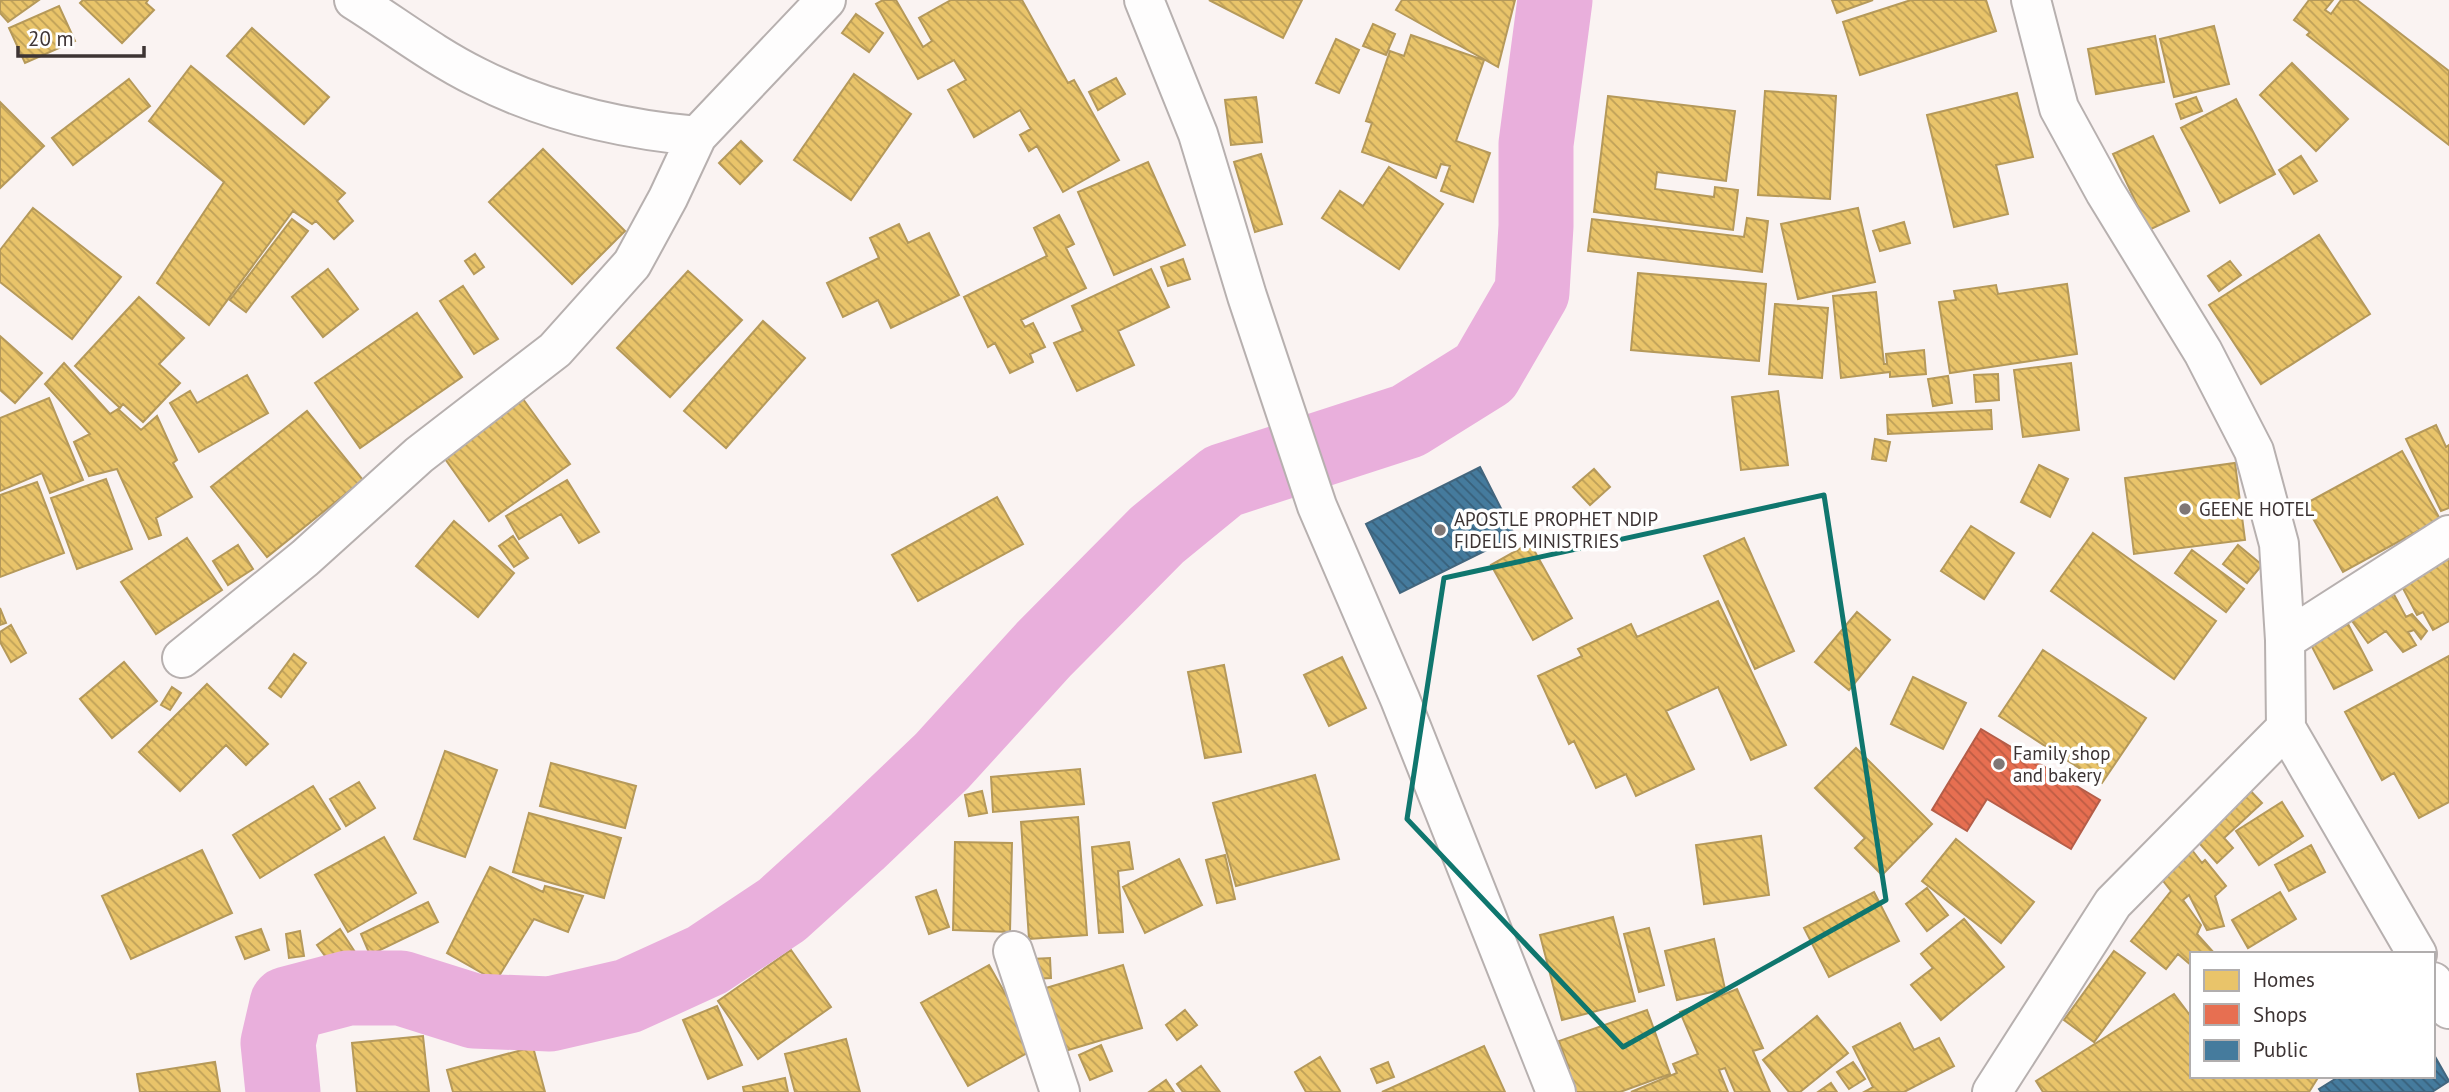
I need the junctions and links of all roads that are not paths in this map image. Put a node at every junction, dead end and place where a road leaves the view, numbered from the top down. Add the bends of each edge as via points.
1 (354, 0) edge
2 (826, 0) edge
3 (1144, 0) edge
4 (2031, 0) edge
5 (697, 136) junction
6 (2449, 535) edge
7 (2285, 640) junction
8 (182, 658) dead end
9 (2286, 728) junction
10 (1013, 951) dead end
11 (2416, 952) edge
12 (2435, 985) edge
13 (2449, 1009) edge
14 (1060, 1092) edge
15 (1556, 1092) edge
16 (1992, 1092) edge

1 - 5 street via 476,77 574,116 644,131
2 - 5 street
3 - 15 street via 1198,134 1317,506 1400,699
4 - 7 street via 2059,108 2203,352 2254,451 2279,544
5 - 8 street via 632,264 555,349 419,455 305,558
6 - 7 street
7 - 9 street
9 - 11 street
9 - 16 street via 2113,903
10 - 14 street
12 - 13 street

